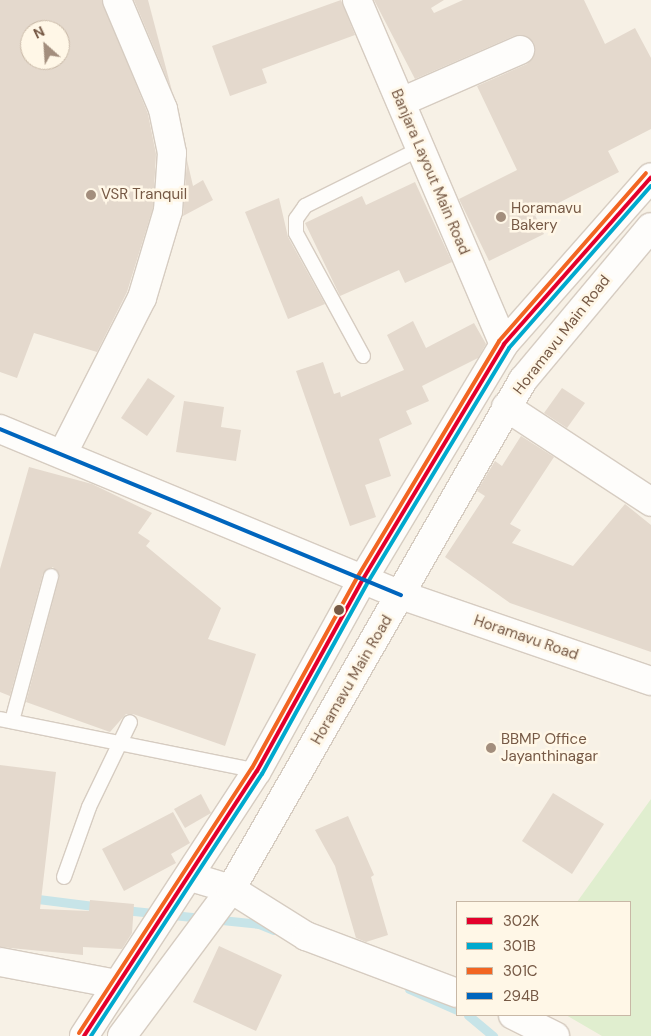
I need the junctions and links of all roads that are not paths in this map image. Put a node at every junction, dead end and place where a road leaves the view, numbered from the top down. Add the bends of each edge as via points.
1 (117, 0) edge
2 (357, 0) edge
3 (520, 50) dead end
4 (401, 102) junction
5 (420, 149) junction
6 (651, 177) edge
7 (651, 227) edge
8 (504, 344) junction
9 (363, 356) dead end
10 (506, 407) junction
11 (0, 429) edge
12 (63, 453) junction
13 (651, 502) edge
14 (51, 576) dead end
15 (363, 579) junction
16 (402, 596) junction
17 (651, 681) edge
18 (6, 720) edge
19 (130, 722) dead end
20 (118, 742) junction
21 (257, 771) junction
22 (64, 877) dead end
23 (192, 877) junction
24 (231, 889) junction
25 (0, 962) edge
26 (116, 984) junction
27 (456, 993) edge
28 (515, 1016) edge
29 (84, 1036) edge
30 (122, 1036) edge
31 (555, 1036) edge

1 - 12 street via 163,109 172,153 168,211 142,298
2 - 4 street, Banjara Layout Main Road
3 - 4 street
4 - 5 street, Banjara Layout Main Road
5 - 8 street, Banjara Layout Main Road
5 - 9 lane via 305,206 296,219 296,233
6 - 8 street
7 - 10 street, Horamavu Main Road via 524,380
8 - 15 street
10 - 13 street
10 - 16 street, Horamavu Main Road
11 - 12 street, Horamavu Road
12 - 15 street, Horamavu Road
14 - 18 lane
15 - 16 street, Horamavu Road
15 - 21 street
16 - 17 street, Horamavu Road
16 - 24 street, Horamavu Main Road
18 - 20 lane
19 - 20 lane
20 - 21 lane
20 - 22 lane
21 - 23 street
23 - 24 street
23 - 26 street
24 - 27 street via 306,936
24 - 30 street, Horamavu Main Road
25 - 26 street
26 - 29 street
28 - 31 street

